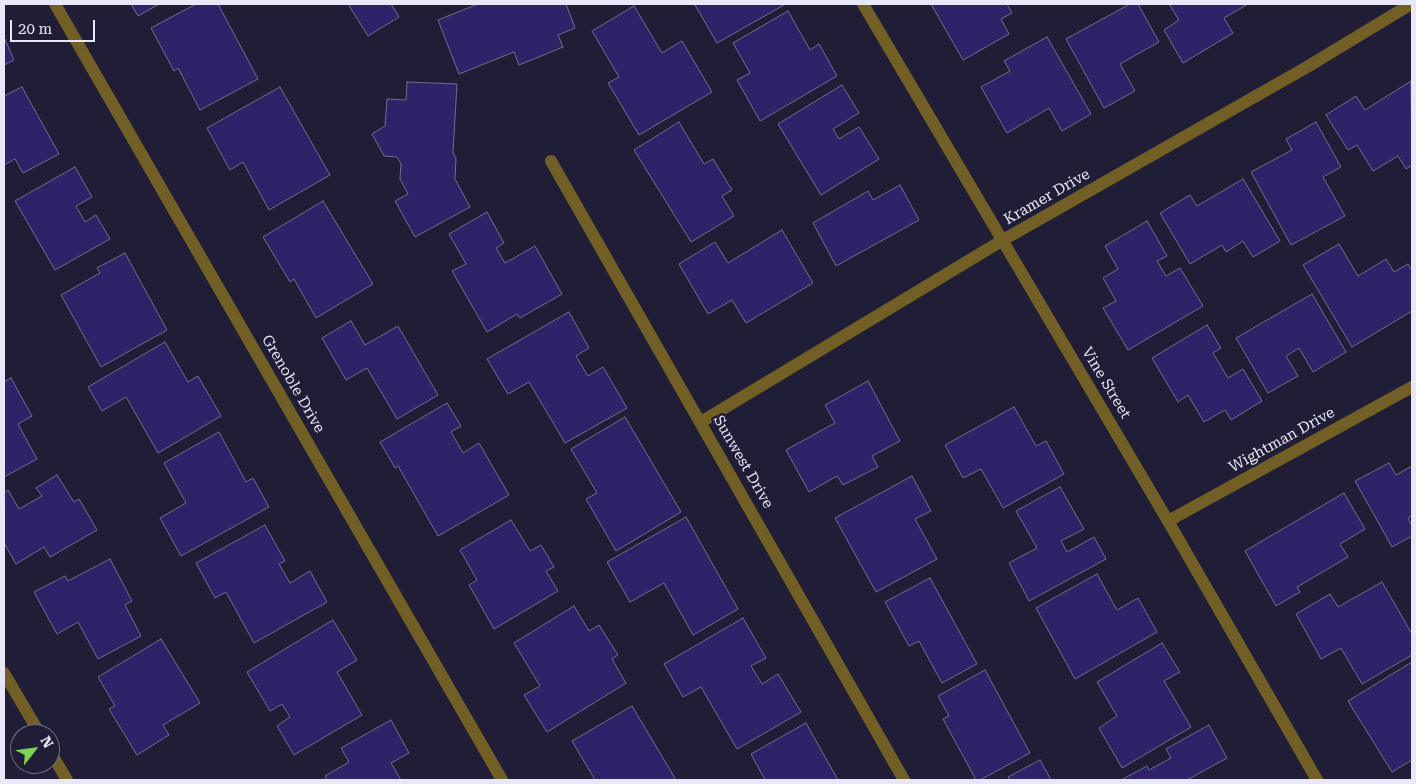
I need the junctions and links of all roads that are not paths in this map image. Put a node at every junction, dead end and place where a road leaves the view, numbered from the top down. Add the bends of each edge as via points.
1 (55, 4) edge
2 (863, 4) edge
3 (1410, 4) edge
4 (551, 161) dead end
5 (1003, 240) junction
6 (1412, 387) edge
7 (701, 422) junction
8 (1168, 521) junction
9 (4, 673) edge
10 (34, 724) edge
11 (60, 768) edge
12 (67, 780) edge
13 (502, 780) edge
14 (904, 780) edge
15 (1317, 780) edge

1 - 13 street, Grenoble Drive
2 - 5 street, Vine Street
3 - 5 street, Kramer Drive via 1299,72
4 - 7 street, Sunwest Drive
5 - 7 street, Kramer Drive
5 - 8 street, Vine Street
6 - 8 street, Wightman Drive
7 - 14 street, Sunwest Drive
8 - 15 street, Vine Street
9 - 10 street
11 - 12 street

